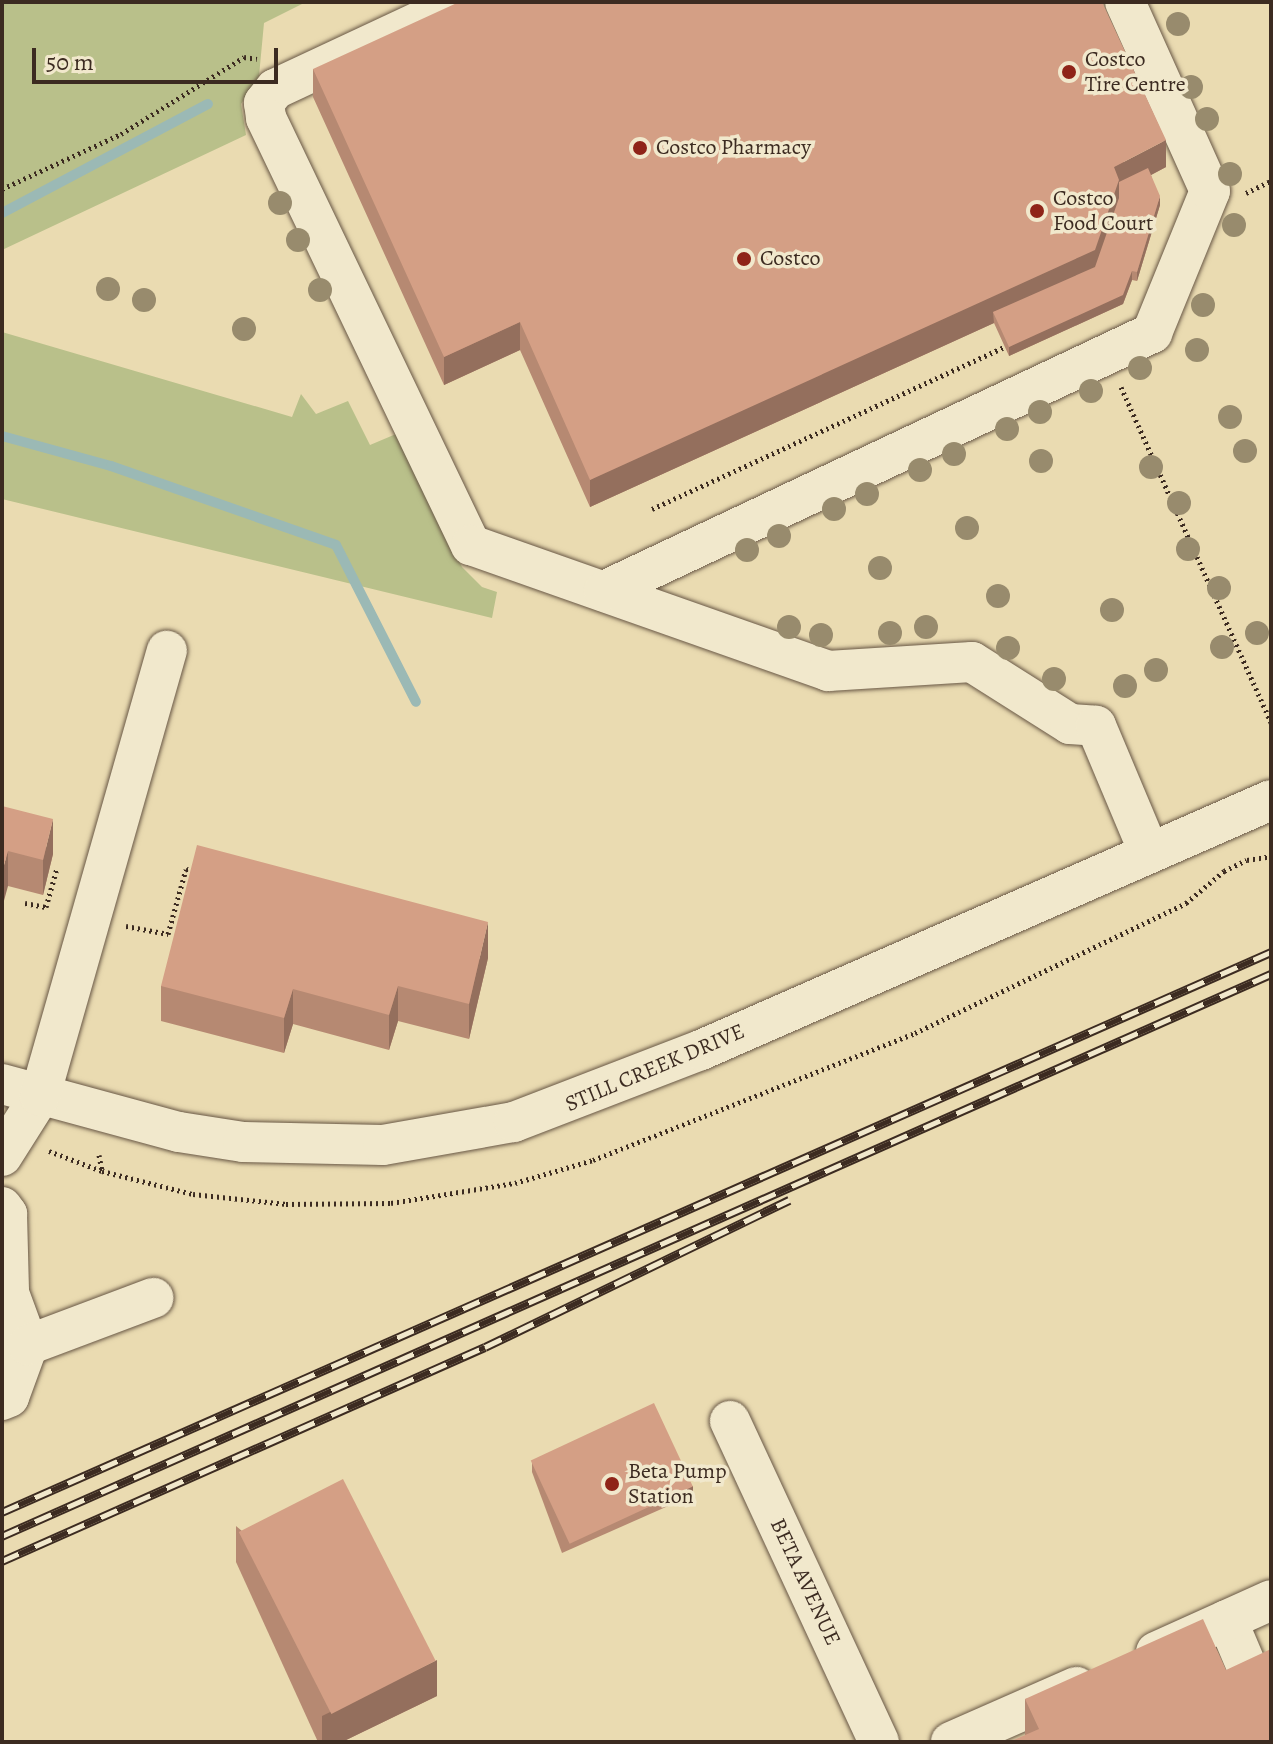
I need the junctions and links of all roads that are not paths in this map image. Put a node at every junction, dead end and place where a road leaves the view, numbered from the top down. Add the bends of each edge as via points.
1 (461, 2) edge
2 (1125, 2) edge
3 (604, 591) junction
4 (167, 651) dead end
5 (1271, 800) edge
6 (1149, 852) junction
7 (2, 1084) edge
8 (40, 1096) junction
9 (2, 1156) edge
10 (2, 1207) edge
11 (153, 1298) dead end
12 (15, 1339) edge
13 (2, 1400) edge
14 (730, 1421) dead end
15 (1271, 1600) edge
16 (1227, 1620) junction
17 (1260, 1698) edge
18 (879, 1742) edge
19 (951, 1742) edge

1 - 3 street via 283,85 264,103 266,118 471,545
2 - 3 street via 1210,191 1152,333
3 - 6 street via 828,671 972,662 1070,724 1096,726
4 - 8 street
5 - 6 street, STILL CREEK DRIVE
6 - 8 street, STILL CREEK DRIVE via 701,1050 562,1107 488,1128 383,1145 243,1142 179,1132
7 - 8 street, STILL CREEK DRIVE
8 - 9 street
10 - 12 street via 7,1214
11 - 12 street
12 - 13 street via 9,1397
14 - 18 street, BETA AVENUE
15 - 16 street
16 - 17 street
16 - 19 street

